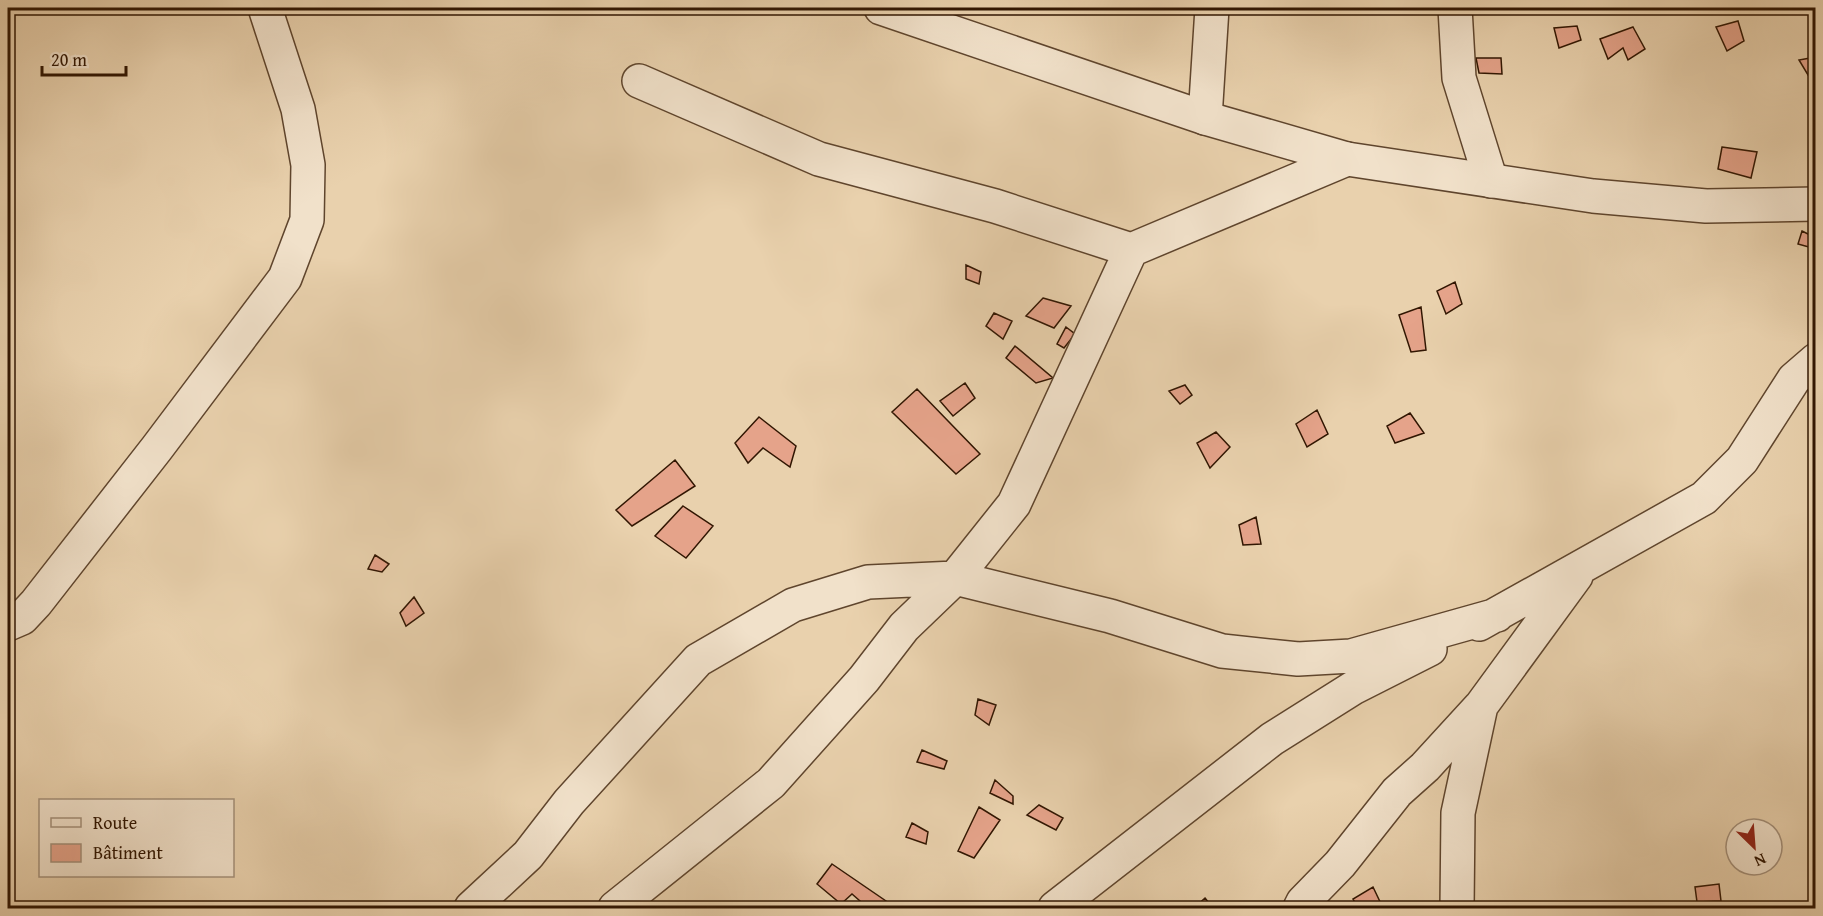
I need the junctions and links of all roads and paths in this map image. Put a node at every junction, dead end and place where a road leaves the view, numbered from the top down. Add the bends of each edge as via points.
1 (265, 8) edge
2 (881, 8) edge
3 (1212, 8) edge
4 (1455, 8) edge
5 (639, 81) dead end
6 (1205, 118) junction
7 (1347, 159) junction
8 (1491, 181) junction
9 (1815, 204) edge
10 (1131, 250) junction
11 (1815, 360) edge
12 (1582, 567) junction
13 (955, 578) junction
14 (1497, 615) junction
15 (8, 624) edge
16 (1481, 706) junction
17 (1057, 908) edge
18 (471, 909) edge
19 (615, 909) edge
20 (1300, 909) edge
21 (1457, 909) edge

1 - 15 street via 298,108 308,165 307,220 285,278 36,603 22,618
2 - 6 street
3 - 6 street
4 - 8 street via 1459,78
5 - 10 street via 819,159 995,206
6 - 7 street
7 - 8 street
7 - 10 street
8 - 9 street via 1593,196 1706,206
10 - 13 street via 1014,504
11 - 12 street via 1794,379 1743,460 1704,498
12 - 14 street
12 - 16 street
13 - 14 street via 1110,616 1222,651 1298,659 1351,656
13 - 18 street via 868,582 792,605 698,660 569,802 528,855
13 - 19 street via 904,627 864,679 771,783
14 - 17 street via 1353,687 1272,738
16 - 20 street via 1397,792
16 - 21 street via 1458,813

